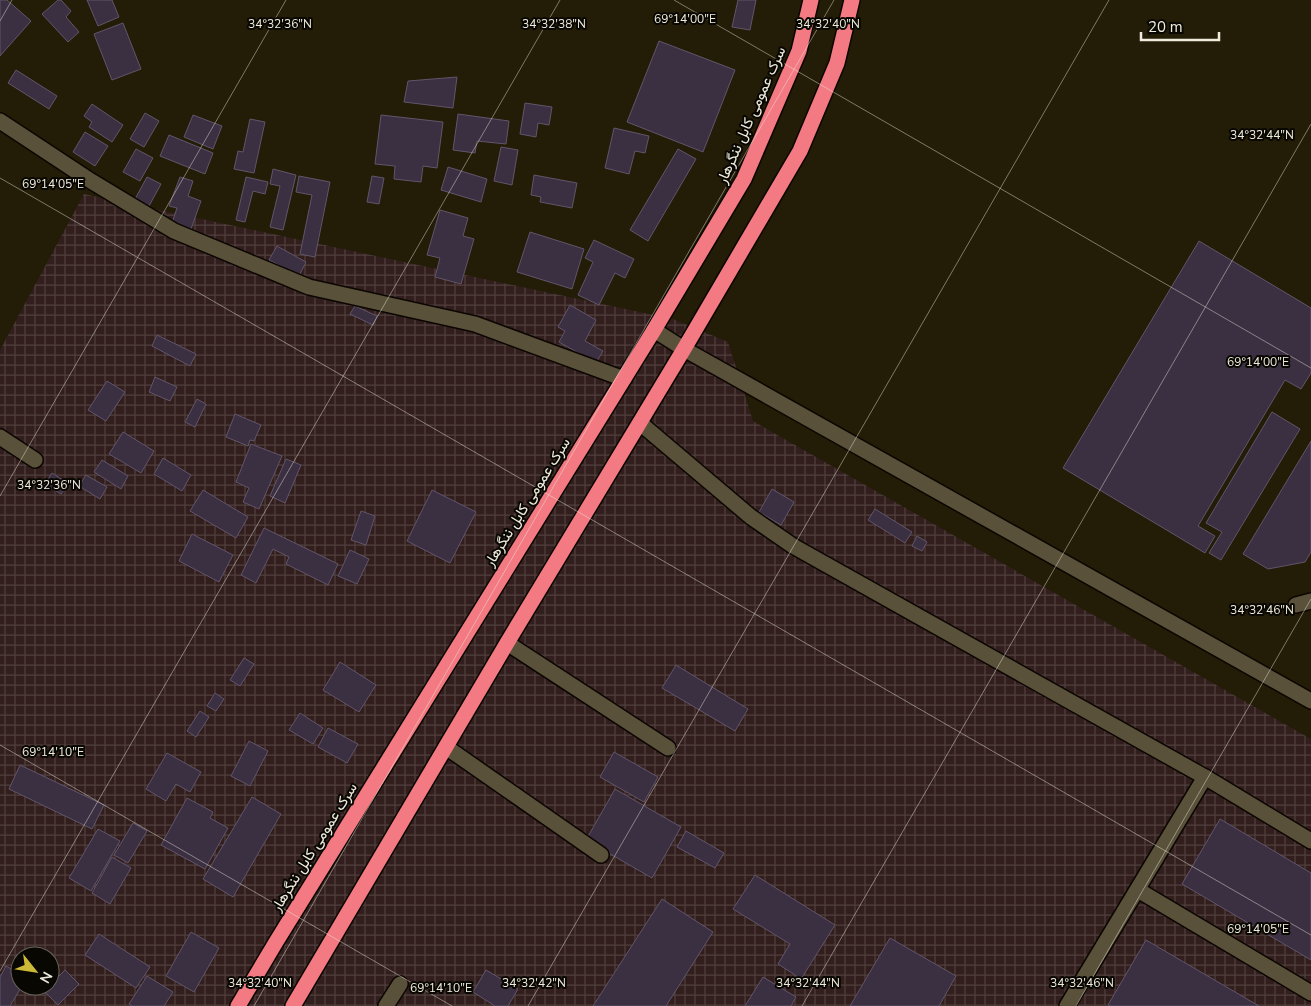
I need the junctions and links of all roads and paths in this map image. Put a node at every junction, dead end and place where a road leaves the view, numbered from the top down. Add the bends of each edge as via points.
1 (811, 0) edge
2 (852, 0) edge
3 (0, 121) edge
4 (654, 330) junction
5 (684, 349) junction
6 (624, 379) junction
7 (640, 423) junction
8 (0, 437) edge
9 (35, 460) dead end
10 (507, 643) junction
11 (1311, 701) edge
12 (446, 747) junction
13 (668, 748) dead end
14 (1206, 777) junction
15 (1311, 841) edge
16 (601, 855) dead end
17 (1138, 890) junction
18 (400, 984) dead end
19 (1311, 992) edge
20 (1073, 1004) edge
21 (238, 1006) edge
22 (293, 1006) edge
23 (386, 1006) edge

1 - 4 highway, سرک عمومی کابل ننگرهار via 799,51 744,179
2 - 5 highway via 837,63 800,151
3 - 6 street via 174,231 309,287 475,324
4 - 5 street
4 - 6 highway, سرک عمومی کابل ننگرهار
5 - 7 highway
5 - 11 street
6 - 21 highway, سرک عمومی کابل ننگرهار
7 - 10 highway
7 - 14 street via 750,517 793,546
8 - 9 street
10 - 12 highway
10 - 13 street
12 - 16 street
12 - 22 highway
14 - 15 street
14 - 17 street
17 - 19 street
17 - 20 street
18 - 23 street

